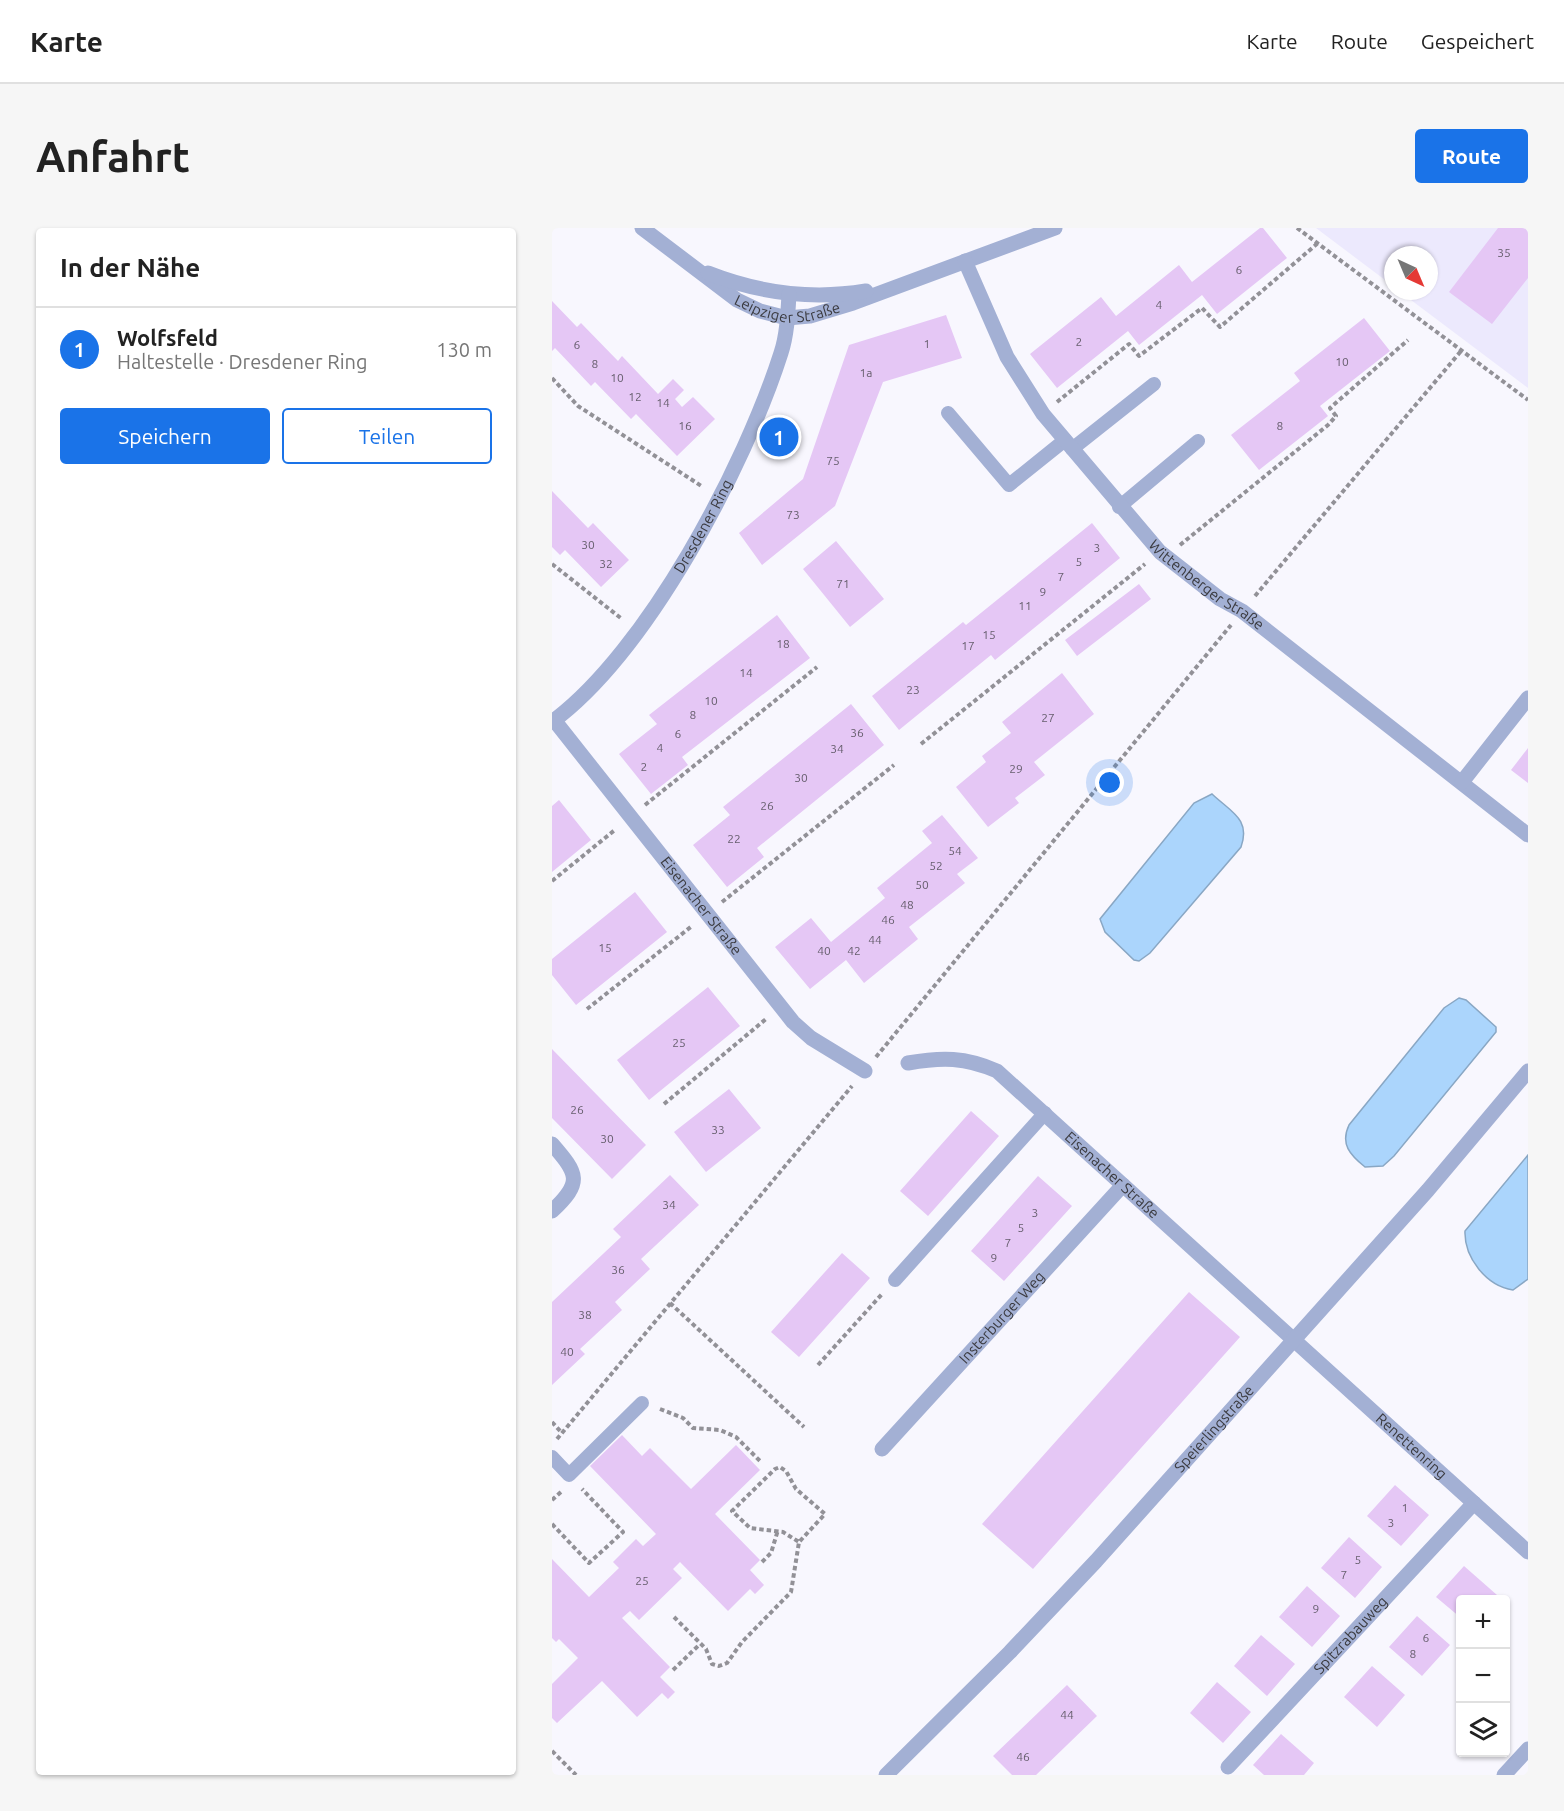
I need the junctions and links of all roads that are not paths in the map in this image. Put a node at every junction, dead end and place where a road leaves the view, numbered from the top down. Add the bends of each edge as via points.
1 (642, 228) edge
2 (1055, 228) edge
3 (684, 261) junction
4 (965, 261) junction
5 (901, 283) junction
6 (789, 294) junction
7 (787, 318) junction
8 (1154, 384) dead end
9 (948, 413) dead end
10 (1198, 441) dead end
11 (1068, 445) junction
12 (1119, 507) junction
13 (1528, 698) edge
14 (553, 721) edge
15 (1462, 782) junction
16 (1528, 835) edge
17 (908, 1063) dead end
18 (865, 1071) road end
19 (1528, 1071) edge
20 (1045, 1113) junction
21 (552, 1144) edge
22 (1124, 1185) junction
23 (552, 1211) edge
24 (895, 1280) road end
25 (1295, 1340) junction
26 (642, 1403) road end
27 (882, 1449) dead end
28 (552, 1457) edge
29 (1474, 1503) junction
30 (1528, 1552) edge
31 (1528, 1749) edge
32 (1228, 1767) dead end
33 (886, 1775) edge
34 (1504, 1775) edge

1 - 3 street, Leipziger Straße
2 - 4 street, Leipziger Straße
3 - 6 street, Leipziger Straße via 735,283
3 - 7 street, Leipziger Straße via 747,306
4 - 5 street, Leipziger Straße
4 - 11 street, Wittenberger Straße via 1007,357
5 - 6 street, Leipziger Straße via 827,296
5 - 7 street, Leipziger Straße via 818,314
6 - 7 street, Dresdener Ring
7 - 14 street, Dresdener Ring via 782,351 754,423 683,561 604,674
8 - 11 lane
9 - 11 lane via 1009,485
10 - 12 lane
11 - 12 street, Wittenberger Straße
12 - 15 street, Wittenberger Straße via 1163,555 1242,611
13 - 15 street
14 - 18 street, Eisenacher Straße via 780,1007 811,1038
15 - 16 street, Wittenberger Straße
17 - 20 street, Eisenacher Straße via 948,1058 974,1061 997,1071
19 - 25 street, Speierlingstraße
20 - 22 street, Eisenacher Straße
20 - 24 lane
21 - 23 street via 574,1174 569,1195
22 - 25 street, Eisenacher Straße
22 - 27 street, Insterburger Weg
25 - 29 street, Renettenring
25 - 33 street, Speierlingstraße via 1096,1561
26 - 28 lane via 569,1475
29 - 30 street, Renettenring
29 - 32 street, Spitzrabauweg
31 - 34 street

